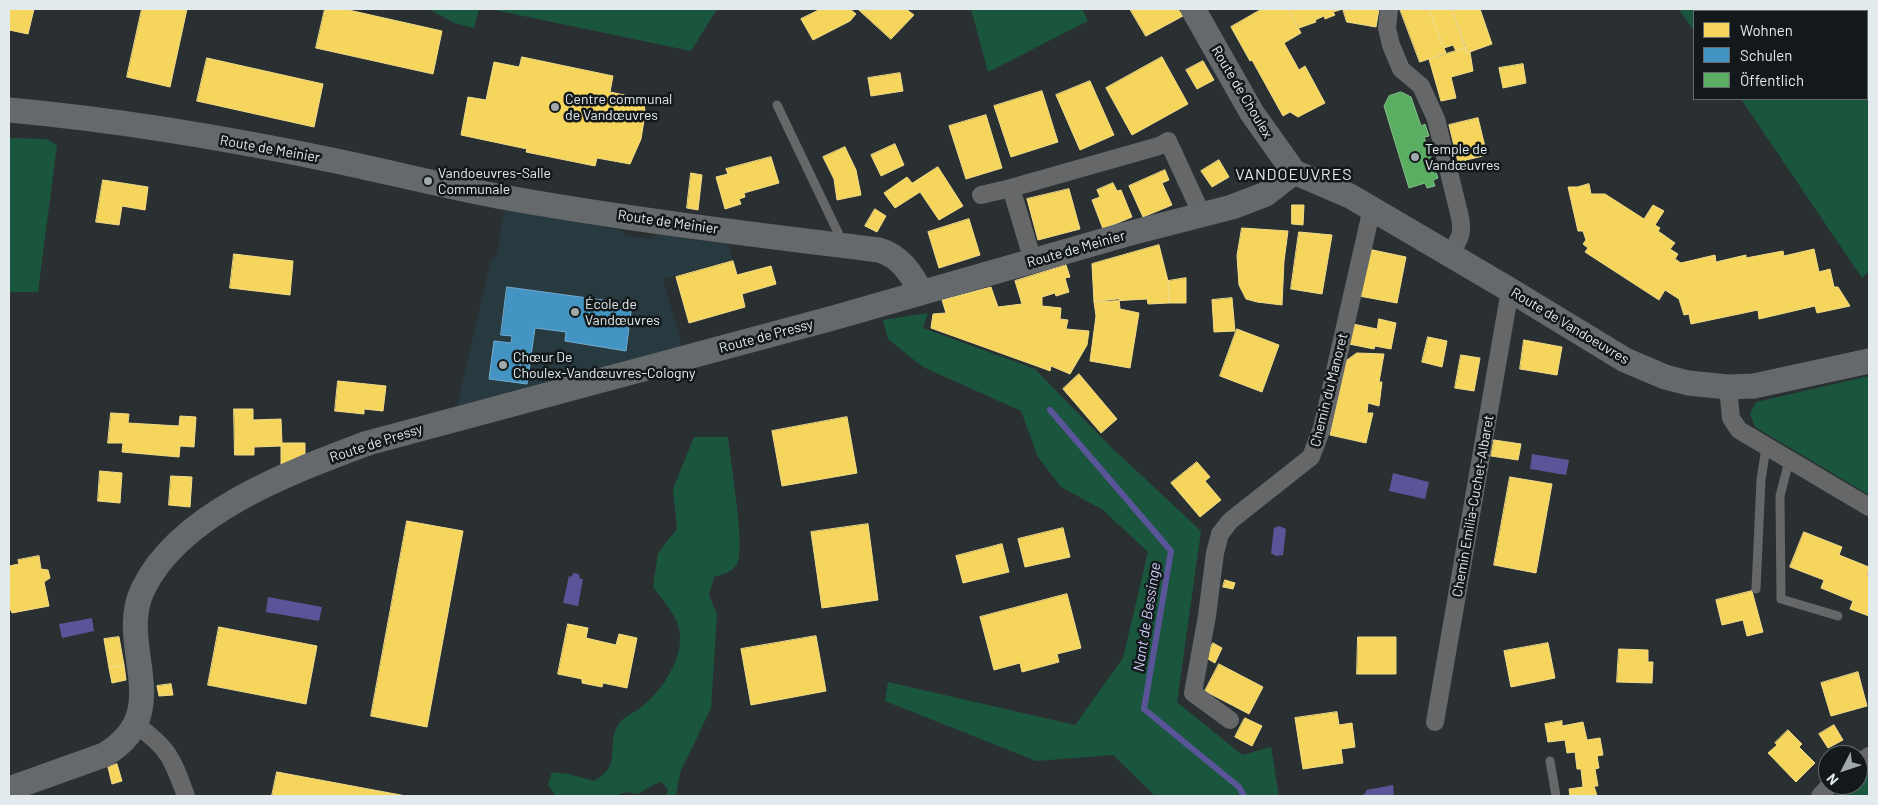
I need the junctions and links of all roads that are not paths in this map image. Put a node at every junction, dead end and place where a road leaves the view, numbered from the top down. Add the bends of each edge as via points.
1 (1193, 9) edge
2 (1389, 9) edge
3 (777, 105) dead end
4 (9, 110) edge
5 (1294, 172) junction
6 (1011, 188) junction
7 (981, 195) dead end
8 (1372, 208) junction
9 (1202, 215) junction
10 (844, 246) junction
11 (1450, 255) junction
12 (1033, 261) junction
13 (1510, 290) junction
14 (921, 292) junction
15 (1869, 361) edge
16 (1728, 387) junction
17 (1766, 447) junction
18 (1789, 460) junction
19 (1869, 507) edge
20 (1756, 590) dead end
21 (1838, 616) dead end
22 (1230, 720) dead end
23 (1435, 722) dead end
24 (135, 724) junction
25 (1550, 761) dead end
26 (9, 789) edge
27 (186, 796) edge
28 (1556, 796) edge

1 - 5 street, Route de Choulex via 1252,113
2 - 11 street via 1387,28 1391,45 1401,69 1422,86 1436,119 1460,213 1462,233
3 - 10 lane
4 - 10 street, Route de Meinier via 121,123 260,147 496,196
5 - 8 street, Route de Vandoeuvres
5 - 9 street, Route de Meinier via 1253,200
6 - 7 street
6 - 9 street via 1168,141
6 - 12 street
8 - 11 street, Route de Vandoeuvres
8 - 22 street, Chemin du Manoret via 1322,428 1311,457 1230,521 1220,534 1193,693
9 - 12 street, Route de Meinier
10 - 14 street, Route de Meinier via 879,250 892,255 907,269
11 - 13 street, Route de Vandoeuvres
12 - 14 street, Route de Meinier
13 - 16 street, Route de Vandoeuvres via 1600,346 1644,369 1688,383
13 - 23 street, Chemin Emilia-Cuchet-Albaret
14 - 24 street, Route de Pressy via 368,443 248,494 175,545 143,589 136,612 136,628 143,686
15 - 16 street, Route de Vandoeuvres via 1754,386
16 - 17 street via 1734,426
17 - 18 street
17 - 20 lane via 1761,480
18 - 19 street
18 - 21 lane via 1780,496 1781,599
24 - 26 street, Route de Pressy via 124,742 104,755
24 - 27 street via 163,746
25 - 28 lane

